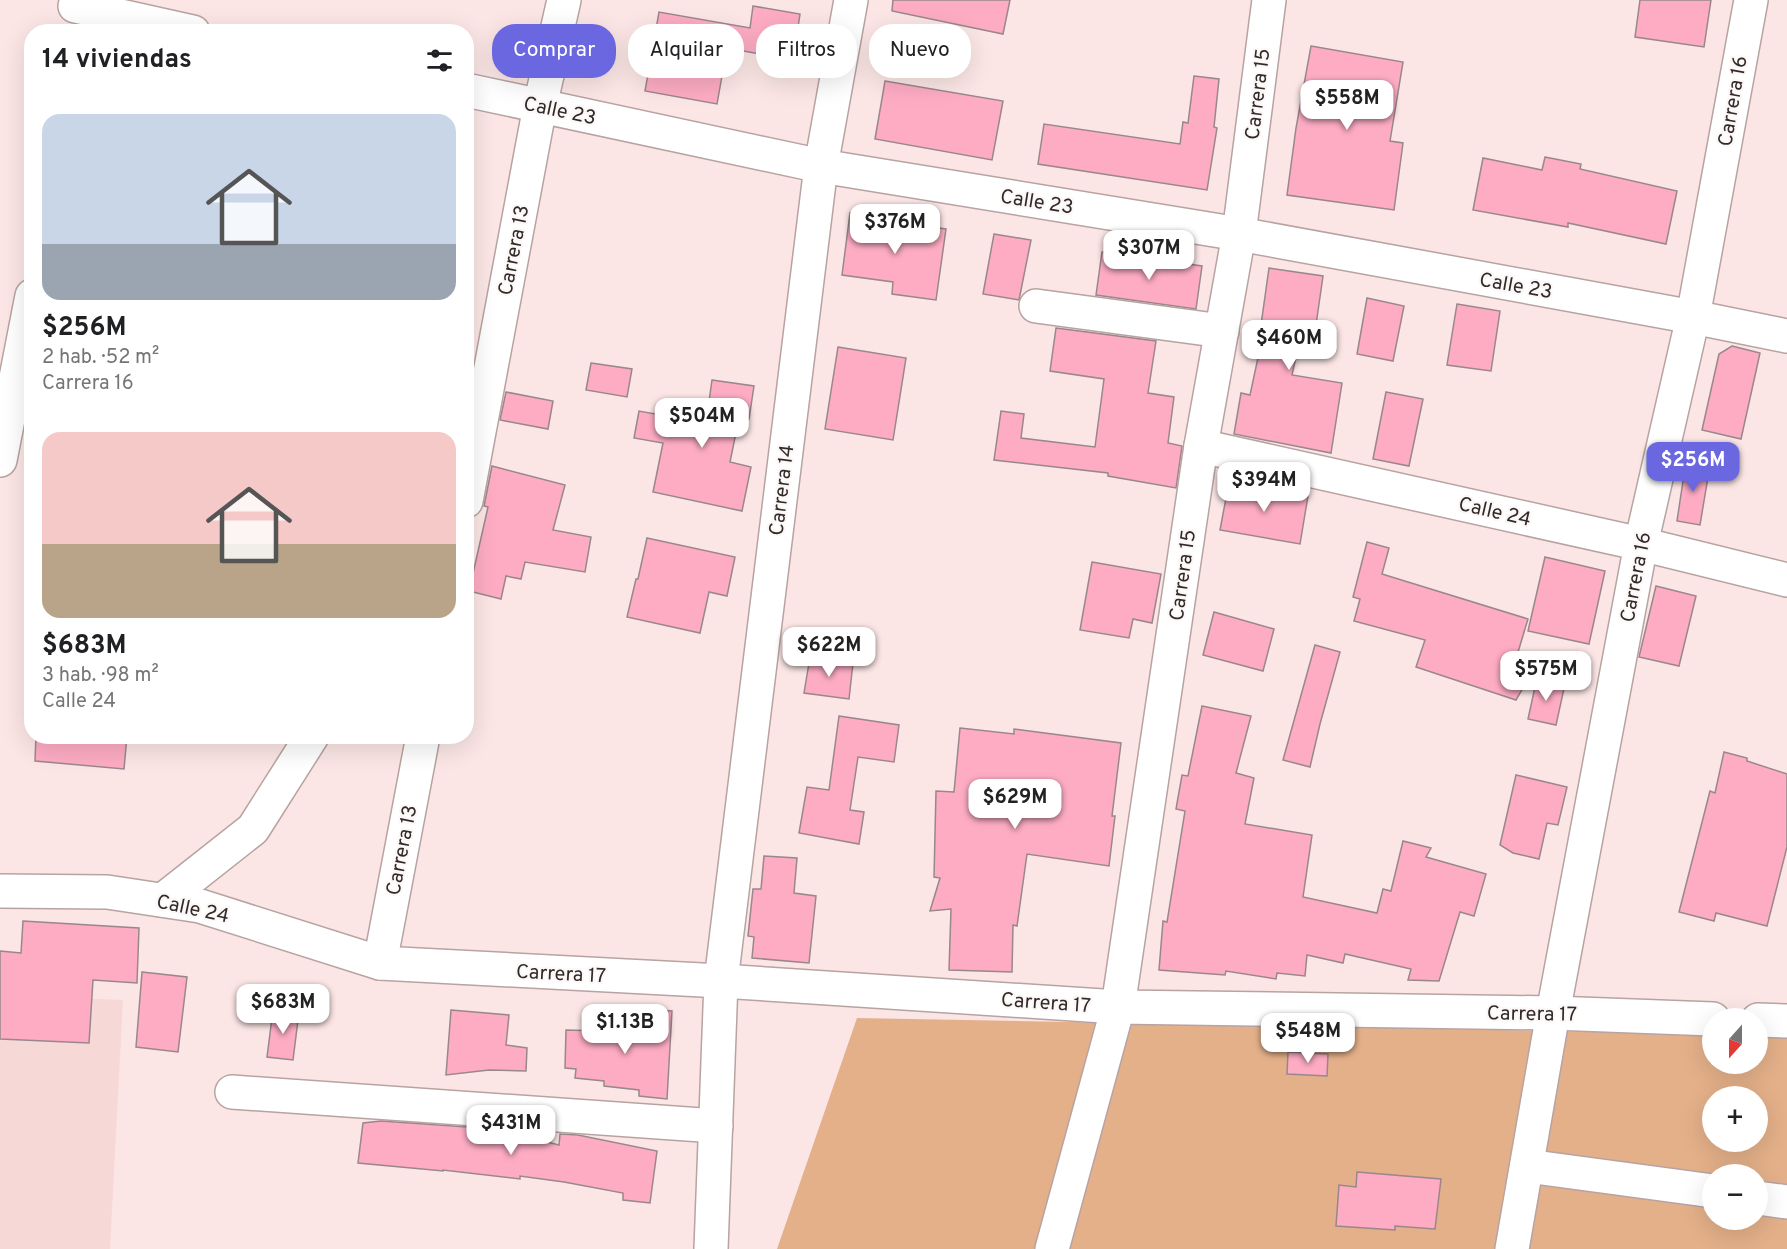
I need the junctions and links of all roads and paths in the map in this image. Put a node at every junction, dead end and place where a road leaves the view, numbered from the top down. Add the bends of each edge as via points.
1 (564, 0) edge
2 (851, 0) edge
3 (1269, 0) edge
4 (1751, 0) edge
5 (74, 13) edge
6 (143, 24) edge
7 (474, 92) edge
8 (540, 106) junction
9 (821, 166) junction
10 (1239, 234) junction
11 (1036, 306) dead end
12 (1692, 317) junction
13 (1222, 331) junction
14 (1787, 336) edge
15 (24, 337) edge
16 (1201, 446) junction
17 (474, 458) edge
18 (0, 460) edge
19 (1641, 544) junction
20 (1787, 580) edge
21 (307, 744) edge
22 (421, 744) edge
23 (0, 891) edge
24 (163, 900) junction
25 (380, 963) junction
26 (721, 981) junction
27 (1118, 1007) junction
28 (1553, 1013) junction
29 (1702, 1018) edge
30 (1768, 1020) edge
31 (1787, 1021) edge
32 (232, 1092) dead end
33 (716, 1126) junction
34 (1527, 1166) junction
35 (1702, 1190) edge
36 (1768, 1199) edge
37 (1787, 1202) edge
38 (711, 1249) edge
39 (1052, 1249) edge
40 (1512, 1249) edge

1 - 8 street, Carrera 13
2 - 9 street, Carrera 14
3 - 10 street, Carrera 15
4 - 12 street, Carrera 16
5 - 6 street
7 - 8 street, Calle 23
8 - 9 street, Calle 23
8 - 17 street, Carrera 13
9 - 10 street, Calle 23
9 - 26 street, Carrera 14
10 - 12 street, Calle 23
10 - 13 street, Carrera 15
11 - 13 street
12 - 14 street, Calle 23
12 - 19 street, Carrera 16
13 - 16 street, Carrera 15
15 - 18 street
16 - 19 street, Calle 24
16 - 27 street, Carrera 15
19 - 20 street, Calle 24
19 - 28 street, Carrera 16
21 - 24 street via 253,829
22 - 25 street, Carrera 13
23 - 24 street, Calle 24 via 107,892
24 - 25 street, Calle 24 via 200,906
25 - 26 street, Carrera 17
26 - 27 street, Carrera 17
26 - 33 street, Carrera 14
27 - 28 street, Carrera 17
27 - 39 street, Carrera 15
28 - 29 street, Carrera 17
28 - 34 street, Carrera 16
30 - 31 street
32 - 33 street
33 - 38 street, Carrera 14
34 - 35 street
34 - 40 street, Carrera 16
36 - 37 street

